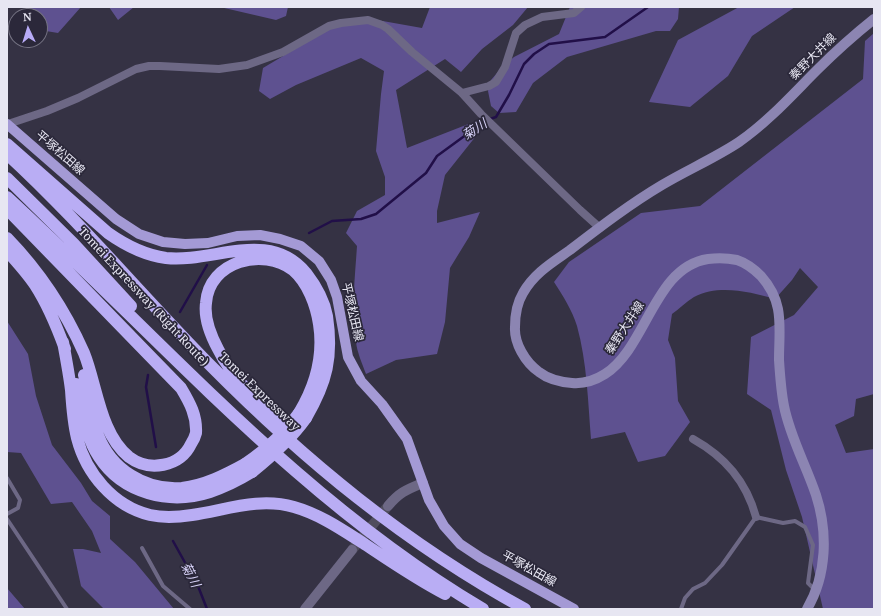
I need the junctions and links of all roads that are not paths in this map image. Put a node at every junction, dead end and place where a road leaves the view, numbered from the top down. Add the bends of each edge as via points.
1 (581, 7) edge
2 (873, 20) edge
3 (462, 93) junction
4 (7, 124) edge
5 (7, 144) edge
6 (7, 154) edge
7 (7, 178) edge
8 (7, 198) edge
9 (7, 209) edge
10 (600, 228) junction
11 (7, 238) edge
12 (7, 251) edge
13 (64, 316) junction
14 (63, 342) junction
15 (303, 415) junction
16 (256, 437) junction
17 (693, 439) dead end
18 (248, 468) junction
19 (7, 478) edge
20 (423, 483) junction
21 (388, 506) tunnel mouth
22 (371, 510) junction
23 (7, 514) edge
24 (756, 517) junction
25 (7, 519) edge
26 (142, 548) dead end
27 (352, 550) tunnel mouth
28 (816, 591) junction
29 (68, 609) edge
30 (190, 609) edge
31 (305, 609) edge
32 (474, 609) edge
33 (483, 609) edge
34 (525, 609) edge
35 (574, 609) edge
36 (680, 609) edge
37 (807, 609) edge

1 - 3 street via 574,13 542,18 524,25 516,33 505,67 496,82
2 - 10 main road, 秦野大井線 via 739,142 663,184
3 - 4 street via 388,29 375,22 362,20 329,26 283,52 247,65 219,69 149,66 136,69 78,98
3 - 10 street
4 - 20 main road, 平塚松田線 via 116,219 139,234 163,242 185,244 260,235 301,246 319,261 331,280 337,297 348,357 361,381 382,404 407,439
5 - 15 highway via 108,233 144,253 165,258 187,258 263,249 283,254 298,264 315,284 325,307 330,334 327,372 315,402
6 - 22 highway, Tomei Expressway via 90,236 245,400 309,459
7 - 16 highway, Tomei Expressway (Right Route) via 74,244
8 - 16 highway
9 - 13 highway via 181,388 194,412 196,424 196,435 188,451 174,462 156,466 141,464 119,446 105,419 84,353
10 - 28 main road, 秦野大井線 via 549,264 533,278 524,291 517,304 514,332 527,360 538,372 555,380 575,384 593,381 611,370 624,357 663,291 684,269 699,260 718,258 738,260 755,271 769,285 777,303 780,326 780,384 784,410 823,522 824,550
11 - 13 highway via 43,280
12 - 14 highway via 35,284 47,304
13 - 18 highway via 85,378 98,436 106,452 127,473 155,486 182,488
14 - 18 highway via 91,440 98,456 123,482 152,495 183,498 211,492 232,483
14 - 32 highway via 74,423 81,452 96,480 127,506 150,515 171,517 249,504 273,503 292,506 329,521 415,578
15 - 18 highway, bridge
15 - 22 highway via 318,370 321,336 317,310 308,289 293,271 280,263 263,259 234,264 221,273 210,286 206,302 211,335 218,350 229,368 256,398
16 - 33 highway via 359,525 429,576
17 - 24 street via 706,446 728,465 743,483
19 - 23 lane via 20,500 18,508
20 - 21 street via 402,492
20 - 35 main road, 平塚松田線 via 429,500 444,526 460,544
22 - 34 highway, Tomei Expressway via 483,586
24 - 28 lane via 783,523 795,521 805,527 813,546 808,583
24 - 36 lane via 722,565 685,598
25 - 29 lane
26 - 30 lane via 163,586
27 - 31 street
28 - 37 main road, 秦野大井線

